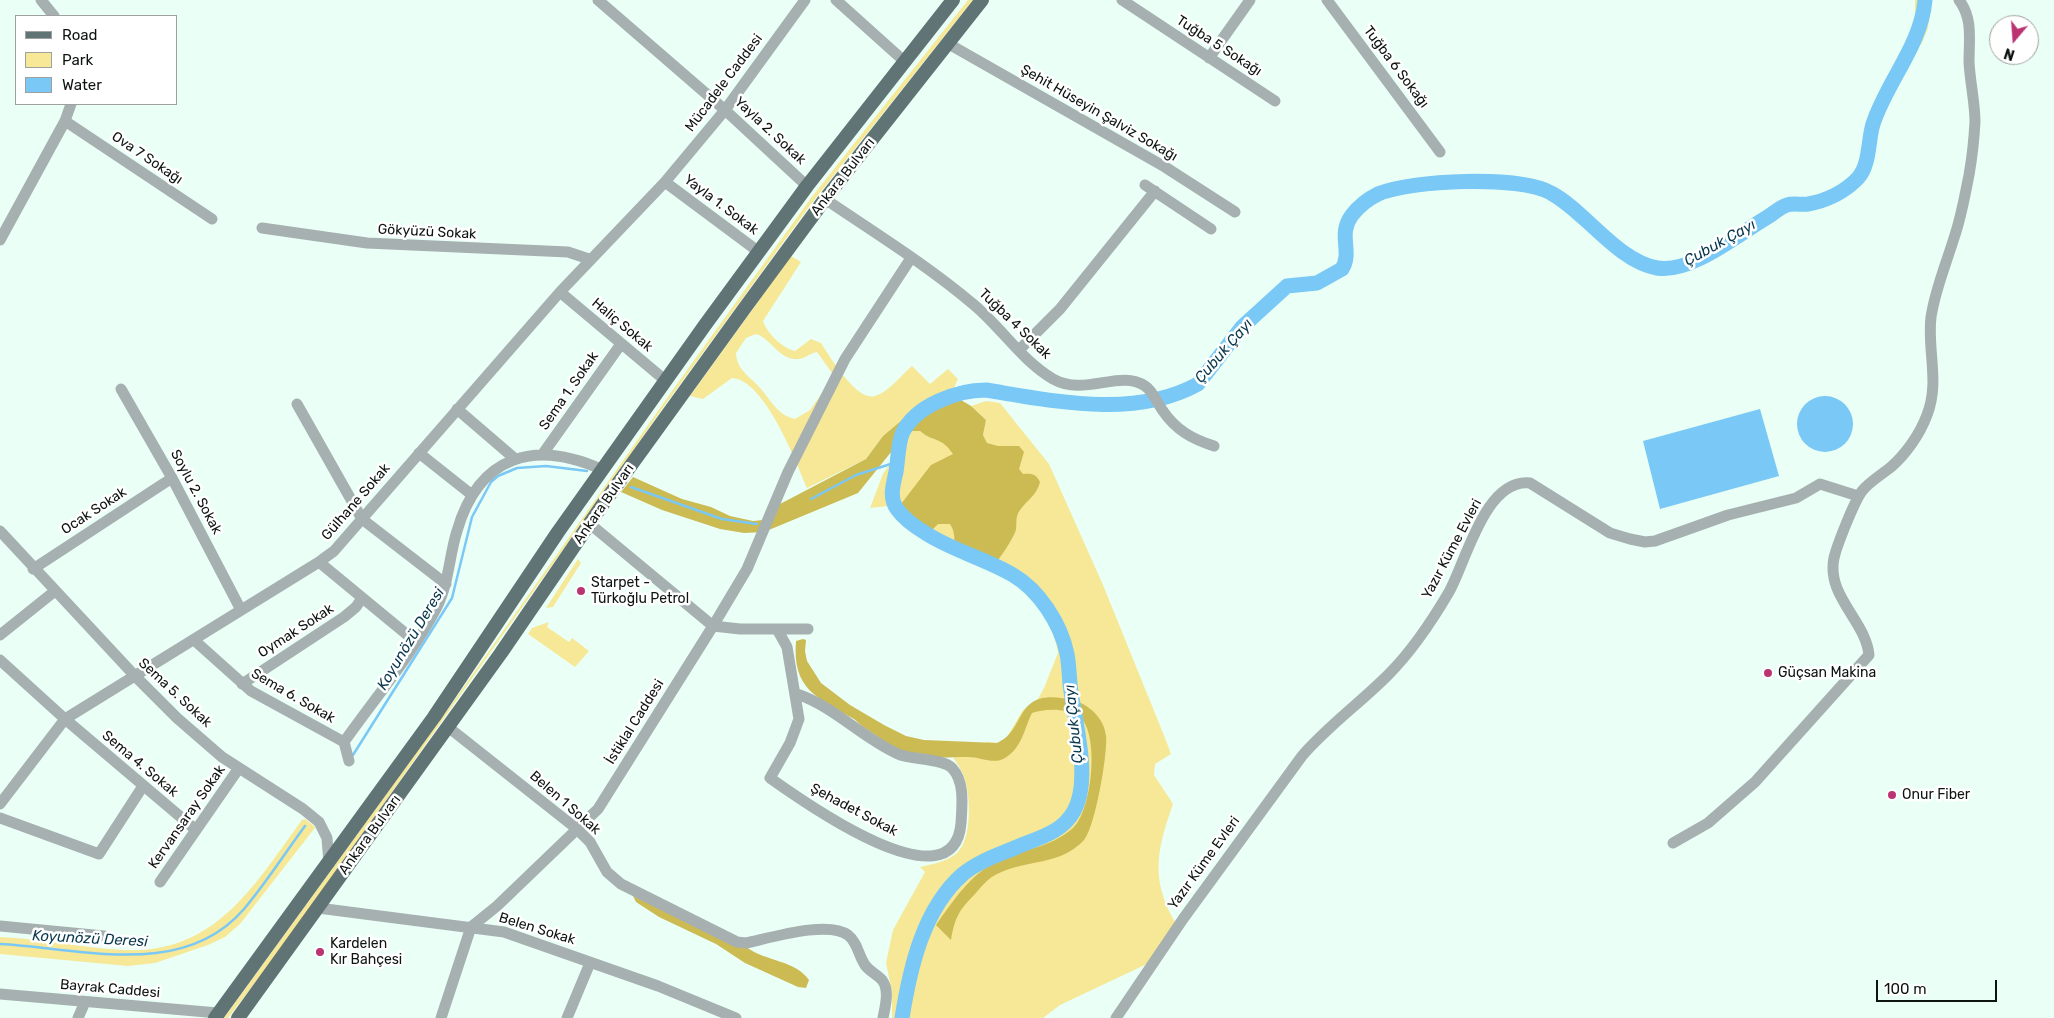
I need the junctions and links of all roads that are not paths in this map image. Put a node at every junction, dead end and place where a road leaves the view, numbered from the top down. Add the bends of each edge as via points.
1 (41, 0) edge
2 (598, 0) edge
3 (805, 0) edge
4 (836, 0) edge
5 (953, 0) edge
6 (982, 0) edge
7 (1122, 0) edge
8 (1250, 0) edge
9 (1328, 0) edge
10 (1959, 0) edge
11 (53, 15) edge
12 (947, 43) junction
13 (1210, 58) junction
14 (904, 61) junction
15 (1275, 101) dead end
16 (71, 105) edge
17 (725, 110) junction
18 (65, 121) junction
19 (1440, 152) dead end
20 (666, 182) junction
21 (1145, 185) dead end
22 (807, 186) junction
23 (1155, 191) junction
24 (825, 199) junction
25 (1235, 212) dead end
26 (212, 219) dead end
27 (262, 228) dead end
28 (1211, 228) dead end
29 (0, 240) edge
30 (759, 252) junction
31 (911, 258) junction
32 (589, 259) junction
33 (560, 292) junction
34 (621, 344) junction
35 (1019, 350) junction
36 (666, 381) junction
37 (121, 389) dead end
38 (297, 404) dead end
39 (457, 409) junction
40 (1214, 446) dead end
41 (419, 453) junction
42 (542, 455) junction
43 (514, 458) junction
44 (603, 470) junction
45 (172, 478) junction
46 (472, 495) junction
47 (1858, 496) junction
48 (362, 519) junction
49 (590, 524) junction
50 (0, 531) edge
51 (319, 562) junction
52 (33, 568) junction
53 (446, 584) junction
54 (55, 591) junction
55 (362, 598) junction
56 (241, 610) junction
57 (713, 626) junction
58 (777, 629) junction
59 (808, 629) dead end
60 (0, 635) edge
61 (194, 640) junction
62 (416, 642) junction
63 (0, 660) edge
64 (135, 676) junction
65 (242, 684) junction
66 (797, 694) junction
67 (65, 720) junction
68 (448, 727) junction
69 (344, 742) junction
70 (348, 761) dead end
71 (239, 768) junction
72 (143, 786) junction
73 (0, 804) edge
74 (0, 818) edge
75 (577, 829) junction
76 (196, 830) junction
77 (1673, 843) dead end
78 (329, 864) junction
79 (160, 882) dead end
80 (318, 908) junction
81 (0, 926) edge
82 (470, 927) junction
83 (104, 936) dead end
84 (590, 963) junction
85 (0, 994) edge
86 (85, 1002) junction
87 (216, 1016) edge
88 (78, 1018) edge
89 (240, 1018) edge
90 (440, 1018) edge
91 (567, 1018) edge
92 (736, 1018) edge
93 (883, 1018) edge
94 (1116, 1018) edge

1 - 11 street
2 - 17 street, Yayla 2. Sokak
3 - 17 street, Mücadele Caddesi
4 - 14 street
5 - 14 main road, Ankara Bulvarı
6 - 12 main road, Ankara Bulvarı
7 - 13 street, Tuğba 5 Sokağı
8 - 13 street
9 - 19 street, Tuğba 6 Sokağı
10 - 47 street via 1969,20 1969,64 1975,122 1968,176 1955,234 1931,316 1933,392 1928,414 1902,455
12 - 24 main road, Ankara Bulvarı
12 - 25 street, Şehit Hüseyin Şalviz Sokağı via 1165,167
13 - 15 street, Tuğba 5 Sokağı
14 - 22 main road, Ankara Bulvarı
16 - 18 street
17 - 20 street, Mücadele Caddesi
17 - 22 street, Yayla 2. Sokak
18 - 26 street, Ova 7 Sokağı
18 - 29 street
20 - 30 street, Yayla 1. Sokak
20 - 32 street, Gülhane Sokak
21 - 23 street
22 - 30 main road, Ankara Bulvarı
23 - 28 street
23 - 35 street via 1060,309
24 - 31 street, Tuğba 4 Sokak
24 - 49 main road, Ankara Bulvarı
27 - 32 street, Gökyüzü Sokak via 367,243 568,252
30 - 36 main road, Ankara Bulvarı
31 - 35 street, Tuğba 4 Sokak via 983,312
31 - 57 street, İstiklal Caddesi via 845,359 788,472 747,568
32 - 33 street, Gülhane Sokak
33 - 34 street, Haliç Sokak
33 - 39 street, Gülhane Sokak
34 - 36 street, Haliç Sokak
34 - 42 street, Sema 1. Sokak
35 - 40 street, Tuğba 4 Sokak via 1047,375 1067,385 1080,387 1128,381 1145,386 1163,412 1188,436
36 - 44 main road, Ankara Bulvarı
37 - 45 street, Soylu 2. Sokak
38 - 48 street
39 - 41 street, Gülhane Sokak
39 - 43 street
41 - 46 street
41 - 48 street, Gülhane Sokak
42 - 43 street
42 - 44 street via 572,459
43 - 46 street via 488,476
44 - 78 main road, Ankara Bulvarı
45 - 52 street, Ocak Sokak
45 - 56 street, Soylu 2. Sokak
46 - 53 street via 458,528
47 - 77 street via 1834,558 1834,571 1839,593 1868,644 1869,655 1755,782 1708,823
47 - 94 street, Yazır Küme Evleri via 1820,484 1796,498 1728,515 1645,542 1610,533 1530,483 1508,487 1488,510 1448,593 1403,658 1322,733 1302,756 1173,933
48 - 51 street, Gülhane Sokak via 334,551
48 - 53 street
49 - 57 street
49 - 68 main road, Ankara Bulvarı
50 - 52 street, Sema 5. Sokak
51 - 55 street
51 - 56 street, Gülhane Sokak
52 - 54 street, Sema 5. Sokak
53 - 62 street
54 - 60 street
54 - 64 street, Sema 5. Sokak
55 - 62 street
55 - 65 street, Oymak Sokak via 344,617
56 - 61 street, Gülhane Sokak
57 - 58 street via 740,630
57 - 75 street, İstiklal Caddesi via 605,800
58 - 59 street
58 - 66 street via 787,647
61 - 64 street, Gülhane Sokak
61 - 65 street, Sema 6. Sokak
62 - 69 street
63 - 67 street, Sema 4. Sokak
64 - 67 street, Gülhane Sokak
64 - 71 street, Sema 5. Sokak via 222,758
65 - 69 street, Sema 6. Sokak
66 - 66 street, Şehadet Sokak via 816,701 898,754 915,760 940,762 953,769 961,792 958,839 949,850 928,858 901,852 806,804 770,778 800,719
67 - 72 street, Sema 4. Sokak
67 - 73 street, Gülhane Sokak
68 - 75 street, Belen 1 Sokak
68 - 80 main road, Ankara Bulvarı
69 - 70 street, Sema 6. Sokak
71 - 76 street, Kervansaray Sokak
71 - 78 street, Sema 5. Sokak via 319,822 326,838
72 - 74 street via 99,854
72 - 76 street, Sema 4. Sokak
75 - 82 street, İstiklal Caddesi via 497,906
75 - 93 street, Belen 1 Sokak via 590,842 607,872 621,884 737,942 824,928 847,934 856,942 866,966 885,986
76 - 79 street, Kervansaray Sokak
78 - 87 main road, Ankara Bulvarı
80 - 82 street, Belen Sokak
80 - 89 main road, Ankara Bulvarı
81 - 83 street
82 - 84 street, Belen Sokak via 521,937
82 - 90 street
84 - 91 street
84 - 92 street, Belen Sokak
85 - 86 street, Bayrak Caddesi
86 - 87 street, Bayrak Caddesi
86 - 88 street

